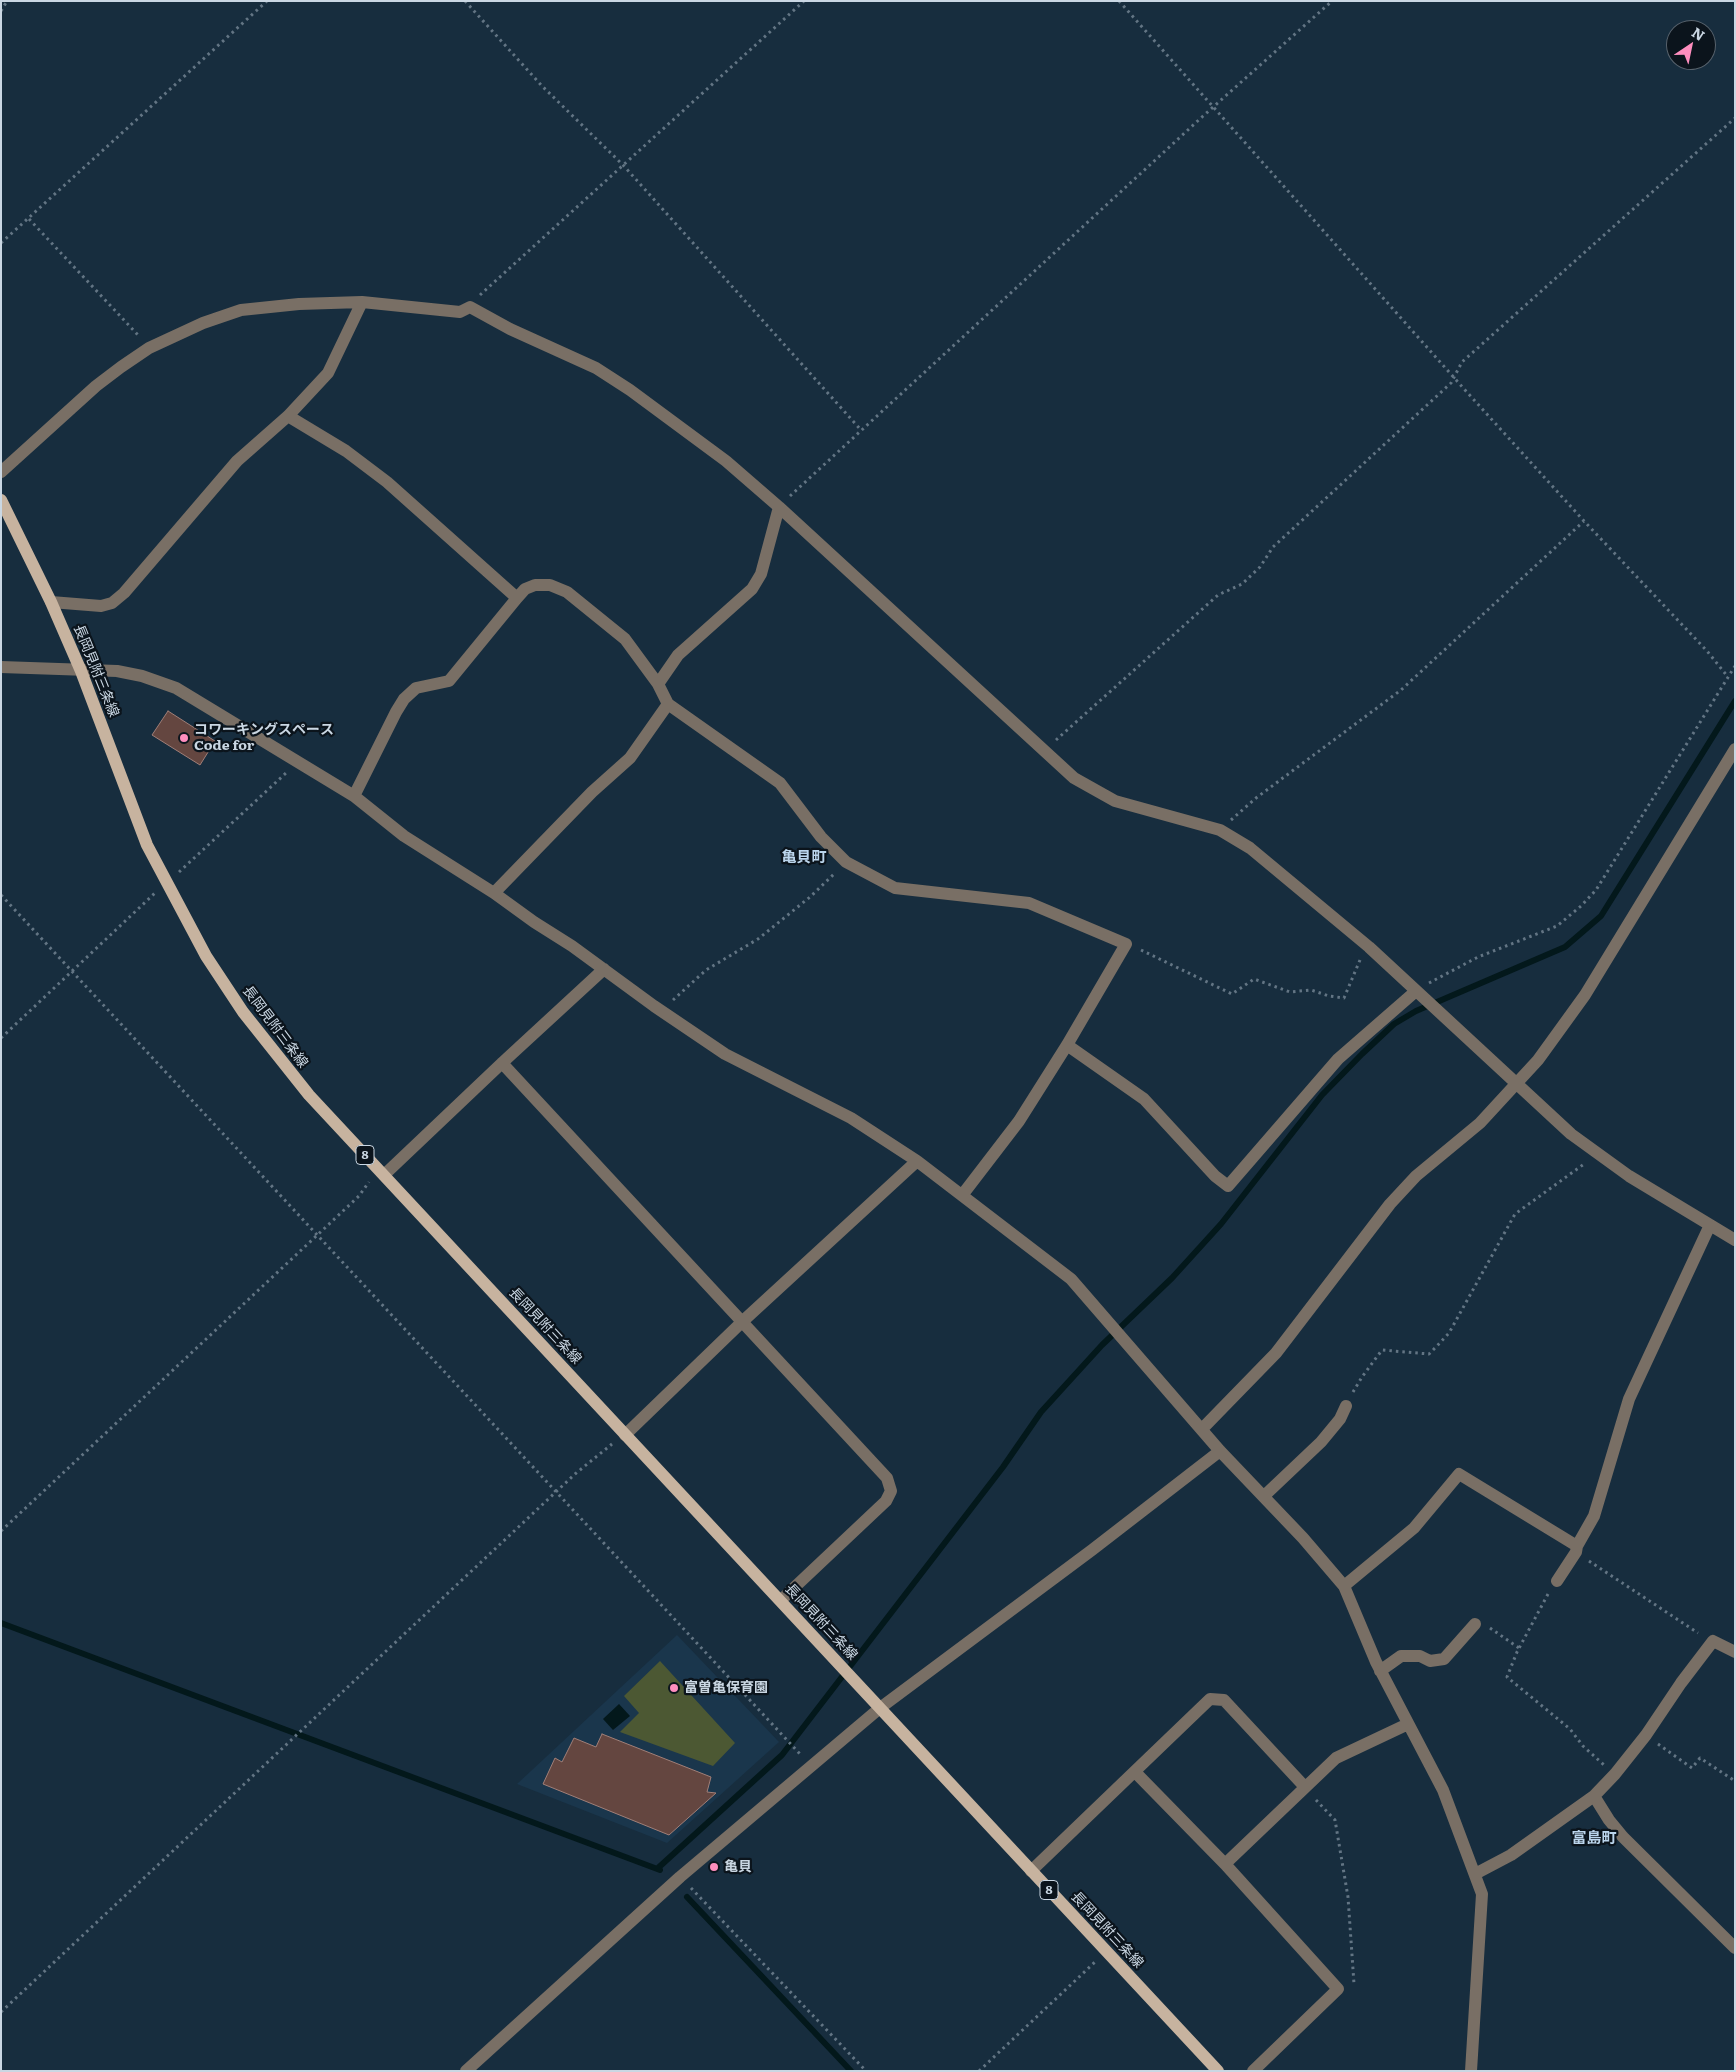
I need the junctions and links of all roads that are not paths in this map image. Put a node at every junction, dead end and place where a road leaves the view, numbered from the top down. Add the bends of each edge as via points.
1 (362, 302) junction
2 (288, 416) junction
3 (1, 472) edge
4 (1, 500) edge
5 (779, 507) junction
6 (517, 598) junction
7 (51, 602) junction
8 (1, 667) edge
9 (81, 671) junction
10 (658, 684) junction
11 (668, 704) junction
12 (1735, 749) edge
13 (354, 796) junction
14 (494, 893) junction
15 (604, 969) junction
16 (1416, 991) junction
17 (1067, 1045) junction
18 (502, 1063) junction
19 (1516, 1084) junction
20 (917, 1161) junction
21 (381, 1172) junction
22 (963, 1194) junction
23 (1710, 1225) junction
24 (1735, 1240) edge
25 (743, 1321) junction
26 (1346, 1406) road end
27 (1202, 1429) junction
28 (625, 1435) junction
29 (1220, 1450) junction
30 (1264, 1496) junction
31 (1577, 1549) junction
32 (1557, 1581) road end
33 (1344, 1586) junction
34 (781, 1600) junction
35 (1475, 1624) road end
36 (1735, 1652) edge
37 (1380, 1671) junction
38 (880, 1708) junction
39 (1408, 1724) junction
40 (1135, 1772) junction
41 (1304, 1786) junction
42 (1594, 1796) junction
43 (1225, 1864) junction
44 (1031, 1871) junction
45 (1475, 1874) junction
46 (1733, 1943) edge
47 (466, 2071) edge
48 (1218, 2071) edge
49 (1253, 2071) edge
50 (1471, 2071) edge

1 - 2 street via 328,373
1 - 3 street via 241,310 203,322 149,348 96,386
1 - 5 street via 460,312 470,307 510,330 596,368 726,461
2 - 6 street via 346,451 387,482
2 - 7 street via 238,461 112,603 100,606
4 - 7 main road, 長岡見附三条線 / 8
5 - 10 street via 761,574 752,589 678,655
5 - 16 street via 1074,778 1115,801 1220,830 1250,848 1369,947
6 - 10 street via 525,589 535,585 550,585 567,592 625,639
6 - 13 street via 448,681 416,688 404,699
7 - 9 main road, 長岡見附三条線 / 8
8 - 9 street
9 - 13 street via 117,671 176,688
9 - 21 main road, 長岡見附三条線 / 8 via 147,845 206,956 242,1012 309,1095
10 - 11 street
11 - 14 street via 630,758 592,792
11 - 17 street via 780,784 846,862 895,888 1030,903 1126,944
12 - 19 street via 1585,995 1538,1060
13 - 14 street via 404,836
14 - 15 street
15 - 18 street
15 - 20 street via 725,1054 851,1118
16 - 17 street via 1338,1059 1228,1186 1144,1099
16 - 19 street
17 - 22 street via 1019,1121
18 - 21 street
18 - 25 street
19 - 23 street via 1596,1154
19 - 27 street via 1480,1123 1416,1176 1390,1204 1276,1353
20 - 22 street
20 - 25 street
21 - 28 main road, 長岡見附三条線 / 8
22 - 27 street via 1071,1279
23 - 24 street
23 - 31 street via 1629,1399 1594,1516
25 - 28 street
25 - 34 street via 887,1478 891,1491 886,1501
26 - 30 street via 1321,1442
27 - 29 street
28 - 34 main road, 長岡見附三条線 / 8
29 - 30 street
29 - 38 street
30 - 33 street
31 - 32 street
31 - 33 street via 1459,1474 1414,1528
33 - 37 street
34 - 38 main road, 長岡見附三条線 / 8
35 - 37 street via 1444,1659 1430,1661 1420,1656 1401,1656
36 - 42 street via 1713,1641 1646,1735
37 - 39 street
38 - 44 main road, 長岡見附三条線 / 8
38 - 47 street via 680,1877
39 - 41 street via 1336,1758
39 - 45 street via 1443,1790
40 - 41 street via 1210,1700 1224,1700
40 - 43 street
40 - 44 street
41 - 43 street
42 - 45 street via 1511,1855
42 - 46 street via 1623,1837
43 - 49 street via 1338,1989
44 - 48 main road, 長岡見附三条線 / 8
45 - 50 street via 1482,1894

